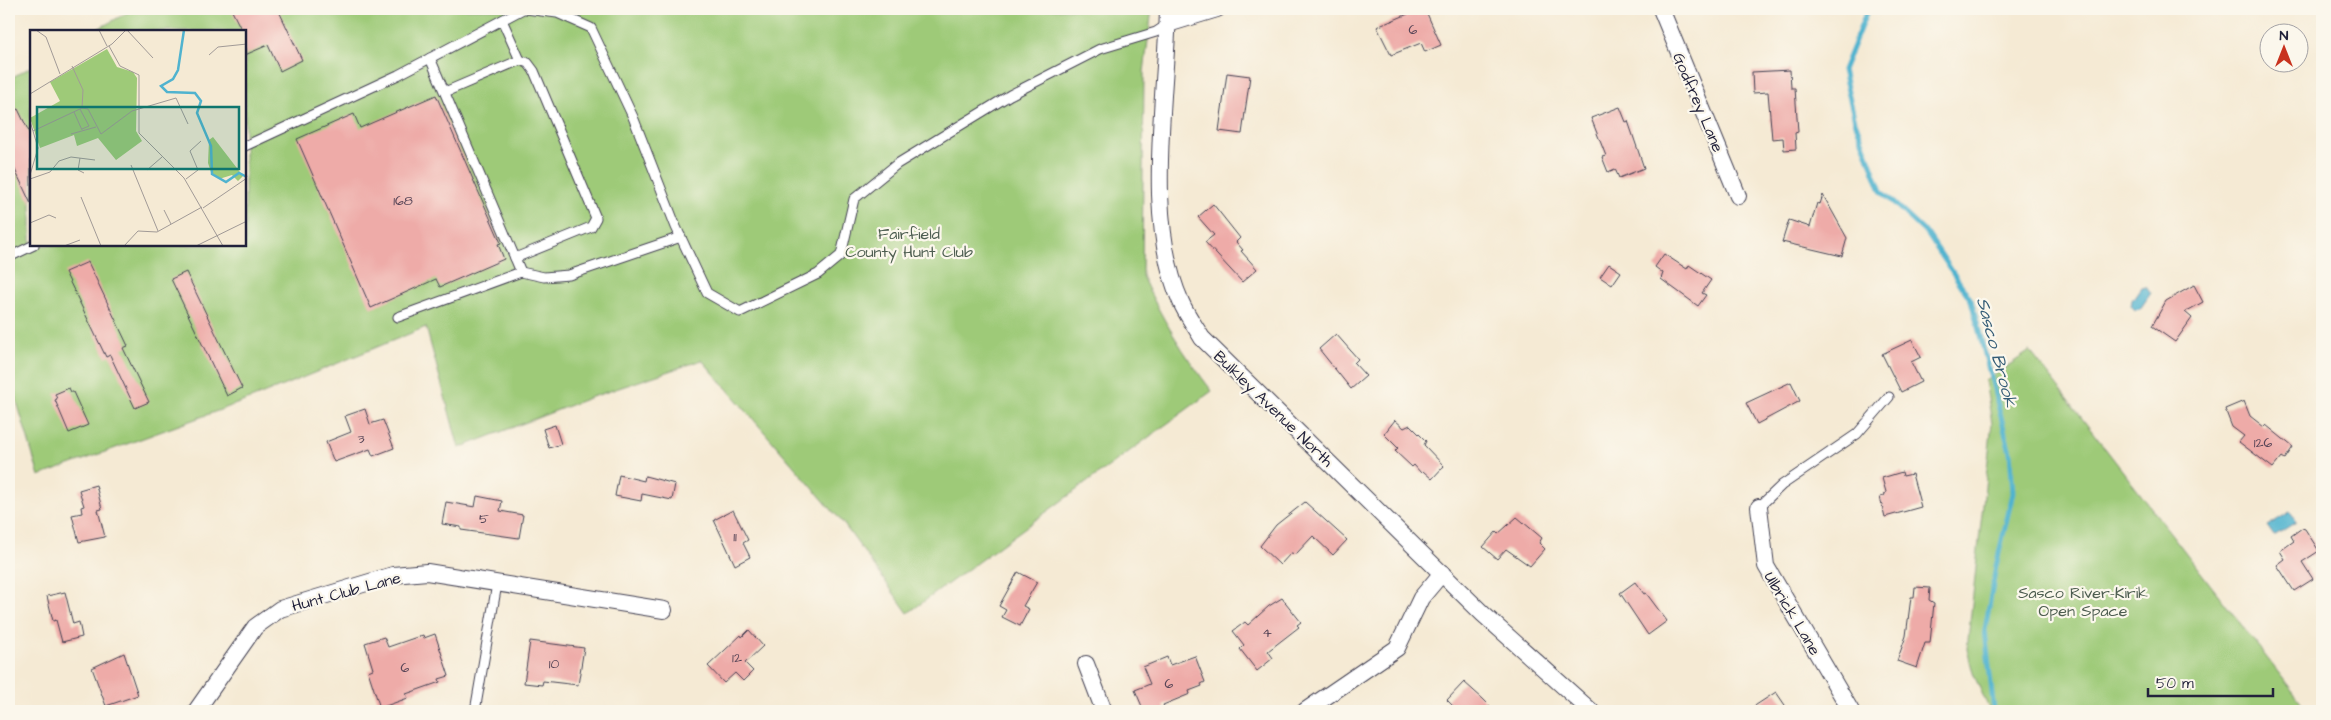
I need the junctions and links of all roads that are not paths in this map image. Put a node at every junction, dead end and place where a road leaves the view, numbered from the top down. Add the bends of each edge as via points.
1 (525, 9) edge
2 (1217, 9) edge
3 (1661, 9) edge
4 (1168, 16) edge
5 (502, 20) junction
6 (430, 58) junction
7 (520, 60) junction
8 (444, 92) junction
9 (246, 146) edge
10 (1738, 196) dead end
11 (681, 237) junction
12 (32, 246) edge
13 (9, 257) edge
14 (515, 258) junction
15 (521, 272) junction
16 (398, 317) dead end
17 (1890, 397) dead end
18 (1759, 507) joint
19 (1442, 573) junction
20 (497, 584) junction
21 (664, 610) dead end
22 (1086, 664) dead end
23 (196, 711) edge
24 (475, 711) edge
25 (1104, 711) edge
26 (1305, 711) edge
27 (1591, 711) edge
28 (1851, 711) edge

1 - 5 lane
1 - 11 lane via 557,13 591,28 633,117
2 - 4 street
3 - 10 street, Godfrey Lane
4 - 11 lane via 1156,32 1100,48 1010,95 897,164 854,200 841,255 818,274 740,312 707,294
4 - 19 street, Bulkley Avenue North via 1160,154 1163,239 1181,303 1202,338
5 - 6 lane
5 - 7 lane
6 - 8 lane
6 - 9 lane
7 - 8 lane
7 - 14 lane via 534,72 596,218 591,227
8 - 14 lane
11 - 15 lane via 569,275 544,277
12 - 13 lane
14 - 15 lane
15 - 16 lane
17 - 18 lane via 1857,434 1782,485
18 - 28 street, Ulbrick Lane via 1766,566
19 - 26 street via 1421,598 1397,648
19 - 27 street, Bulkley Avenue North
20 - 21 street, Hunt Club Lane
20 - 23 street, Hunt Club Lane via 427,572 393,575 280,609 255,627
20 - 24 lane
22 - 25 street

